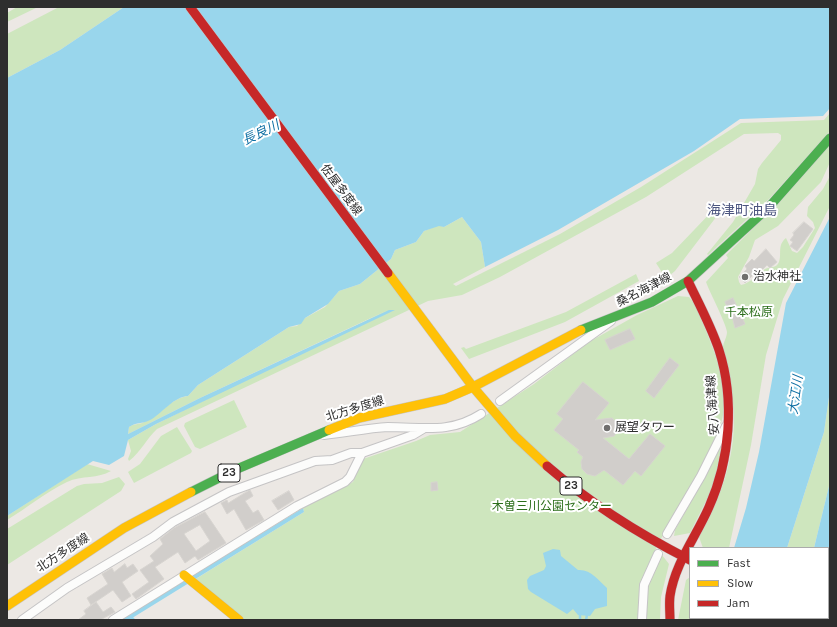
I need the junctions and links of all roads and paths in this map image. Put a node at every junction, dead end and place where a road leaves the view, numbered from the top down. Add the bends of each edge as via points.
1 (190, 7) edge
2 (830, 138) edge
3 (688, 281) junction
4 (614, 318) junction
5 (473, 387) junction
6 (500, 402) dead end
7 (481, 414) dead end
8 (728, 422) junction
9 (423, 429) junction
10 (307, 438) junction
11 (362, 453) junction
12 (667, 534) dead end
13 (692, 547) edge
14 (658, 554) dead end
15 (687, 558) edge
16 (188, 578) junction
17 (7, 606) edge
18 (22, 620) edge
19 (113, 620) edge
20 (239, 620) edge
21 (642, 620) edge
22 (670, 620) edge

1 - 5 main road, 佐屋多度線
2 - 3 main road, 桑名海津線 via 769,207
3 - 4 main road, 桑名海津線 via 652,302
3 - 8 main road, 安八海津線 via 722,362
4 - 5 main road, 桑名海津線 via 586,328
4 - 6 street
5 - 10 main road, 北方多度線 / 23 via 445,399 359,418
5 - 15 main road, 23 via 529,450 585,498 637,531
7 - 9 street via 467,423 447,429
8 - 12 street via 701,476
8 - 13 main road, 安八海津線 via 727,444 717,488
9 - 10 street via 387,427
9 - 11 street via 413,436
10 - 17 main road, 北方多度線 / 23 via 204,485 131,524
11 - 16 street via 345,482 297,506
11 - 18 street via 315,461 229,492 173,522 153,537 67,588
14 - 21 street via 644,585
15 - 22 main road, 安八海津線 via 675,575 670,596
16 - 19 street
16 - 20 main road

